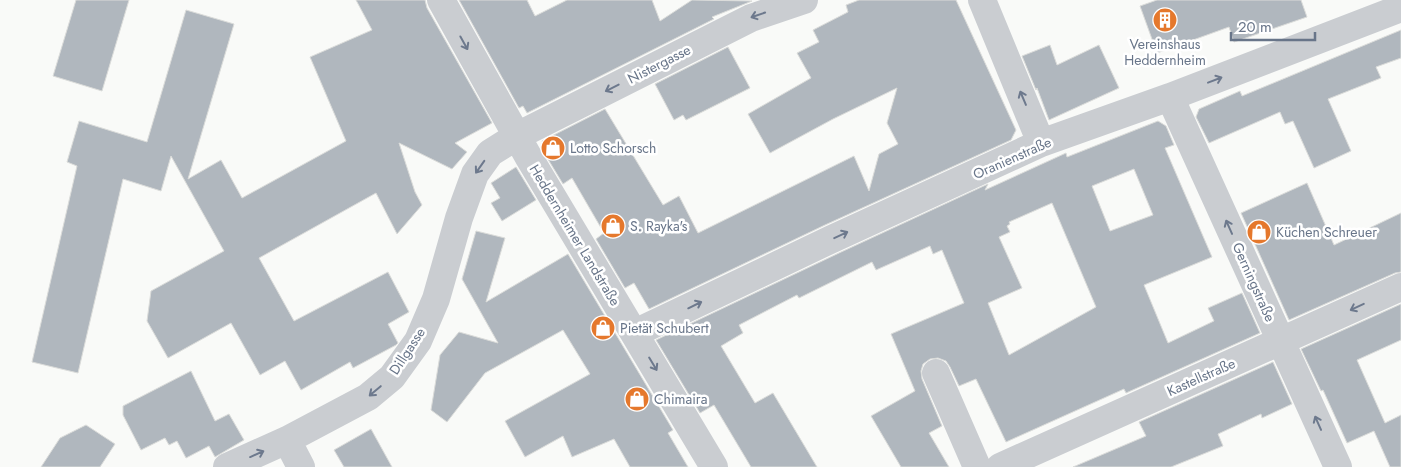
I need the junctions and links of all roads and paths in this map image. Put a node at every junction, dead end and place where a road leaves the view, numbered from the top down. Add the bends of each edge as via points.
1 (440, 0) edge
2 (804, 0) edge
3 (982, 0) edge
4 (1401, 8) edge
5 (1170, 97) junction
6 (517, 136) junction
7 (1042, 144) junction
8 (1401, 287) edge
9 (635, 333) junction
10 (1281, 342) junction
11 (936, 373) dead end
12 (287, 440) junction
13 (227, 467) edge
14 (301, 467) edge
15 (714, 467) edge
16 (977, 467) edge
17 (1000, 467) edge
18 (1338, 467) edge

1 -> 6 street, Heddernheimer Landstraße
2 -> 6 street, Nistergasse via 750,18
7 -> 3 street
5 -> 4 street, Oranienstraße
5 - 7 street, Oranienstraße
10 -> 5 street, Gerningstraße
6 - 9 street, Heddernheimer Landstraße
6 -> 12 street, Dillgasse via 490,153 475,174 436,299 418,341 392,377 368,397
9 -> 7 street, Oranienstraße
8 -> 10 street, Kastellstraße
9 -> 15 street, Heddernheimer Landstraße
10 - 17 street, Kastellstraße
18 -> 10 street, Gerningstraße
11 - 16 street
13 -> 12 street, Dillgasse
12 - 14 street

